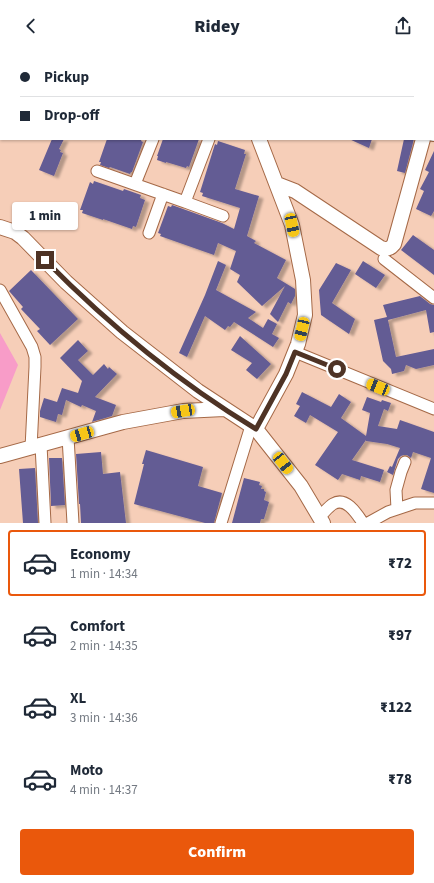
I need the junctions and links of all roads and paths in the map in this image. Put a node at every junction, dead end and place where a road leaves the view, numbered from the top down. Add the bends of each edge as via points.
1 (153, 140) edge
2 (210, 140) edge
3 (259, 140) edge
4 (424, 140) edge
5 (97, 171) dead end
6 (136, 184) junction
7 (276, 184) junction
8 (162, 194) junction
9 (185, 202) junction
10 (223, 216) dead end
11 (0, 227) edge
12 (149, 233) dead end
13 (384, 259) dead end
14 (0, 290) edge
15 (434, 298) edge
16 (295, 352) junction
17 (224, 408) junction
18 (434, 410) edge
19 (253, 428) junction
20 (68, 437) junction
21 (36, 447) junction
22 (0, 456) edge
23 (405, 462) dead end
24 (434, 503) edge
25 (397, 509) junction
26 (321, 520) edge
27 (46, 523) edge
28 (73, 523) edge
29 (221, 523) edge
30 (363, 523) edge
31 (368, 523) edge

1 - 6 street
2 - 9 street
3 - 7 street
4 - 7 street via 391,248 381,248 295,192
5 - 6 street
6 - 8 street
7 - 16 street via 292,225 303,280 305,315
8 - 9 street
8 - 12 street
9 - 10 street
11 - 17 street via 23,238 66,282 122,332 198,392
13 - 15 street
14 - 21 street via 35,357
16 - 18 street
16 - 19 street via 286,374
17 - 19 street
17 - 20 street via 183,411
19 - 26 street via 301,486
19 - 29 street
20 - 21 street
20 - 28 street
21 - 22 street
21 - 27 street
23 - 25 street via 396,490
24 - 25 street via 415,503
25 - 31 street
26 - 30 street via 330,506 340,502 353,510

